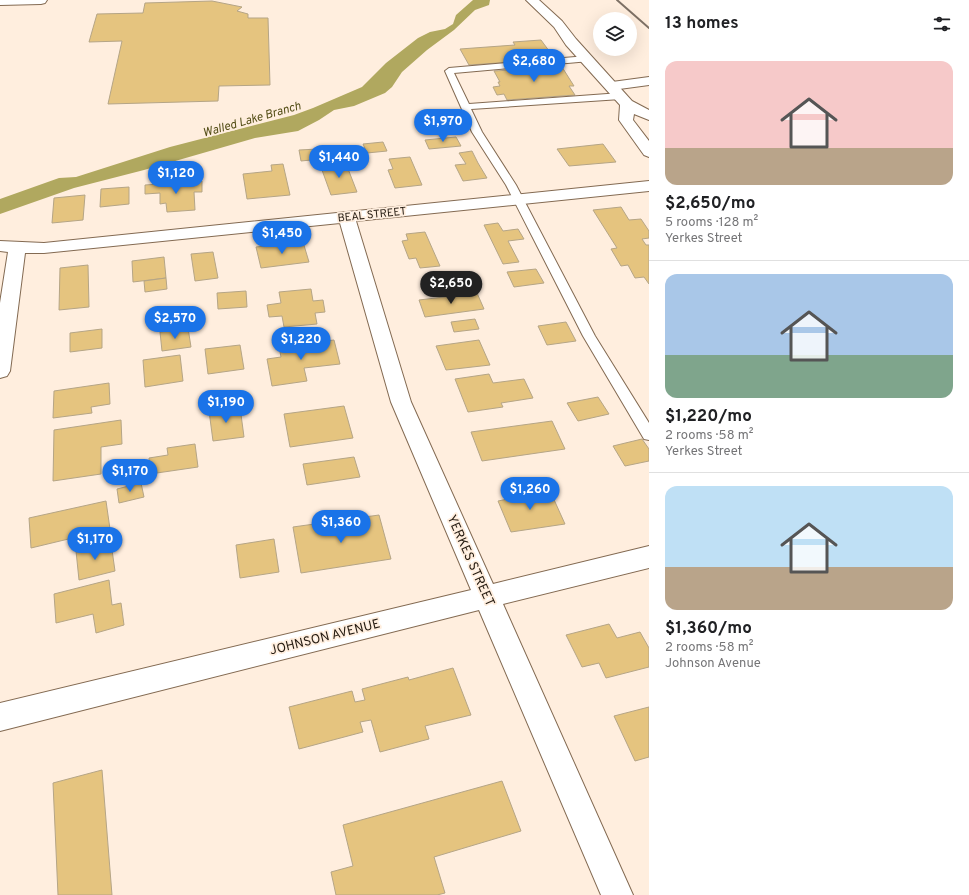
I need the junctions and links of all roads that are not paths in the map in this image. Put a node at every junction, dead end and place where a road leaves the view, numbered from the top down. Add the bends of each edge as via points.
1 (19, 0) edge
2 (41, 0) edge
3 (532, 0) edge
4 (0, 1) edge
5 (587, 59) junction
6 (649, 81) edge
7 (620, 95) junction
8 (465, 107) junction
9 (649, 116) edge
10 (649, 152) edge
11 (649, 186) edge
12 (518, 200) junction
13 (347, 218) junction
14 (8, 247) edge
15 (0, 371) edge
16 (649, 435) edge
17 (649, 557) edge
18 (486, 598) junction
19 (0, 718) edge
20 (617, 895) edge

1 - 2 street
1 - 4 street
3 - 5 street via 558,24
5 - 7 street
5 - 8 lane via 449,71
6 - 7 street
7 - 8 lane
7 - 9 street
7 - 10 street via 626,120
8 - 12 lane
11 - 12 street, BEAL STREET
12 - 13 street, BEAL STREET
12 - 16 lane via 589,336
13 - 14 street, BEAL STREET via 44,248
13 - 18 street, YERKES STREET via 401,402
14 - 15 street
17 - 18 street, JOHNSON AVENUE
18 - 19 street, JOHNSON AVENUE
18 - 20 street, YERKES STREET

